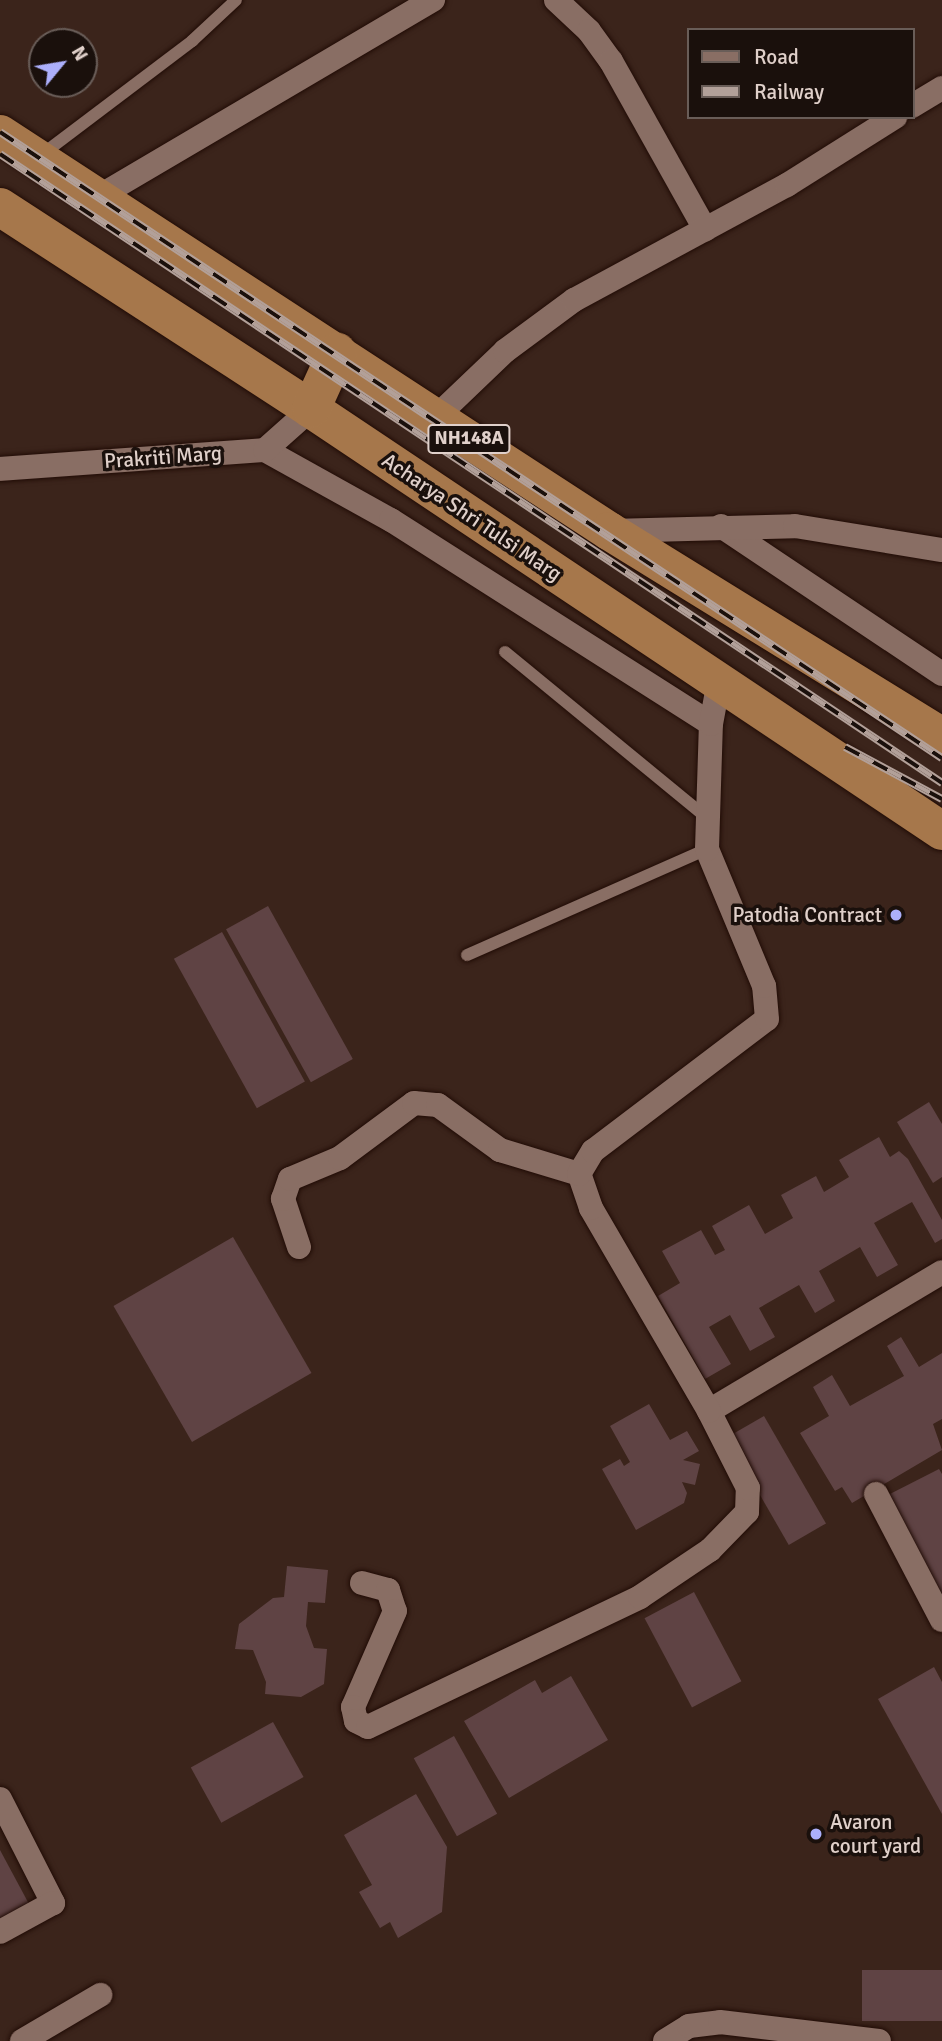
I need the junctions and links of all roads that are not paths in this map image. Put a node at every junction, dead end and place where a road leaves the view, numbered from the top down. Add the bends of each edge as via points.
1 (236, 0) edge
2 (433, 0) edge
3 (556, 0) edge
4 (942, 88) edge
5 (914, 105) edge
6 (892, 119) edge
7 (0, 134) edge
8 (37, 158) junction
9 (98, 197) junction
10 (0, 207) edge
11 (705, 229) junction
12 (337, 352) junction
13 (312, 409) junction
14 (436, 417) junction
15 (265, 450) junction
16 (0, 469) edge
17 (721, 526) junction
18 (609, 531) junction
19 (942, 550) edge
20 (505, 652) dead end
21 (942, 674) edge
22 (719, 681) junction
23 (711, 724) junction
24 (942, 737) edge
25 (705, 816) junction
26 (942, 831) edge
27 (707, 849) junction
28 (467, 955) dead end
29 (579, 1174) junction
30 (299, 1247) dead end
31 (942, 1272) edge
32 (709, 1411) junction
33 (876, 1494) dead end
34 (362, 1583) dead end
35 (942, 1620) edge
36 (0, 1799) edge
37 (0, 1932) edge
38 (100, 1995) dead end
39 (22, 2041) edge
40 (665, 2041) edge
41 (879, 2041) edge

1 - 8 lane via 192,41
2 - 9 street
3 - 11 street via 589,31 611,61
4 - 5 street
6 - 11 street
7 - 8 highway, NH148A
8 - 9 highway, NH148A
9 - 12 highway, NH148A
10 - 13 highway, Acharya Shri Tulsi Marg / NH148A
11 - 14 street via 547,318
12 - 13 highway
12 - 14 highway, NH148A
13 - 15 street
13 - 22 highway, Acharya Shri Tulsi Marg / NH148A
14 - 18 highway, NH148A
15 - 16 street, Prakriti Marg
15 - 23 street via 391,520
17 - 18 street
17 - 19 street via 795,526
17 - 21 street
18 - 24 highway, NH148A
20 - 25 lane
22 - 23 street
22 - 26 highway, Acharya Shri Tulsi Marg / NH148A
23 - 25 street
25 - 27 street
27 - 28 lane
27 - 29 street via 764,986 767,1019 593,1151
29 - 30 street via 500,1150 438,1105 414,1103 340,1158 290,1179 283,1199
29 - 32 street via 591,1208
31 - 32 street
32 - 34 street via 748,1488 747,1512 733,1530 640,1597 368,1727 356,1721 353,1707 395,1611 388,1590
33 - 35 street
36 - 37 street via 53,1903
38 - 39 street
40 - 41 street via 689,2026 720,2022

